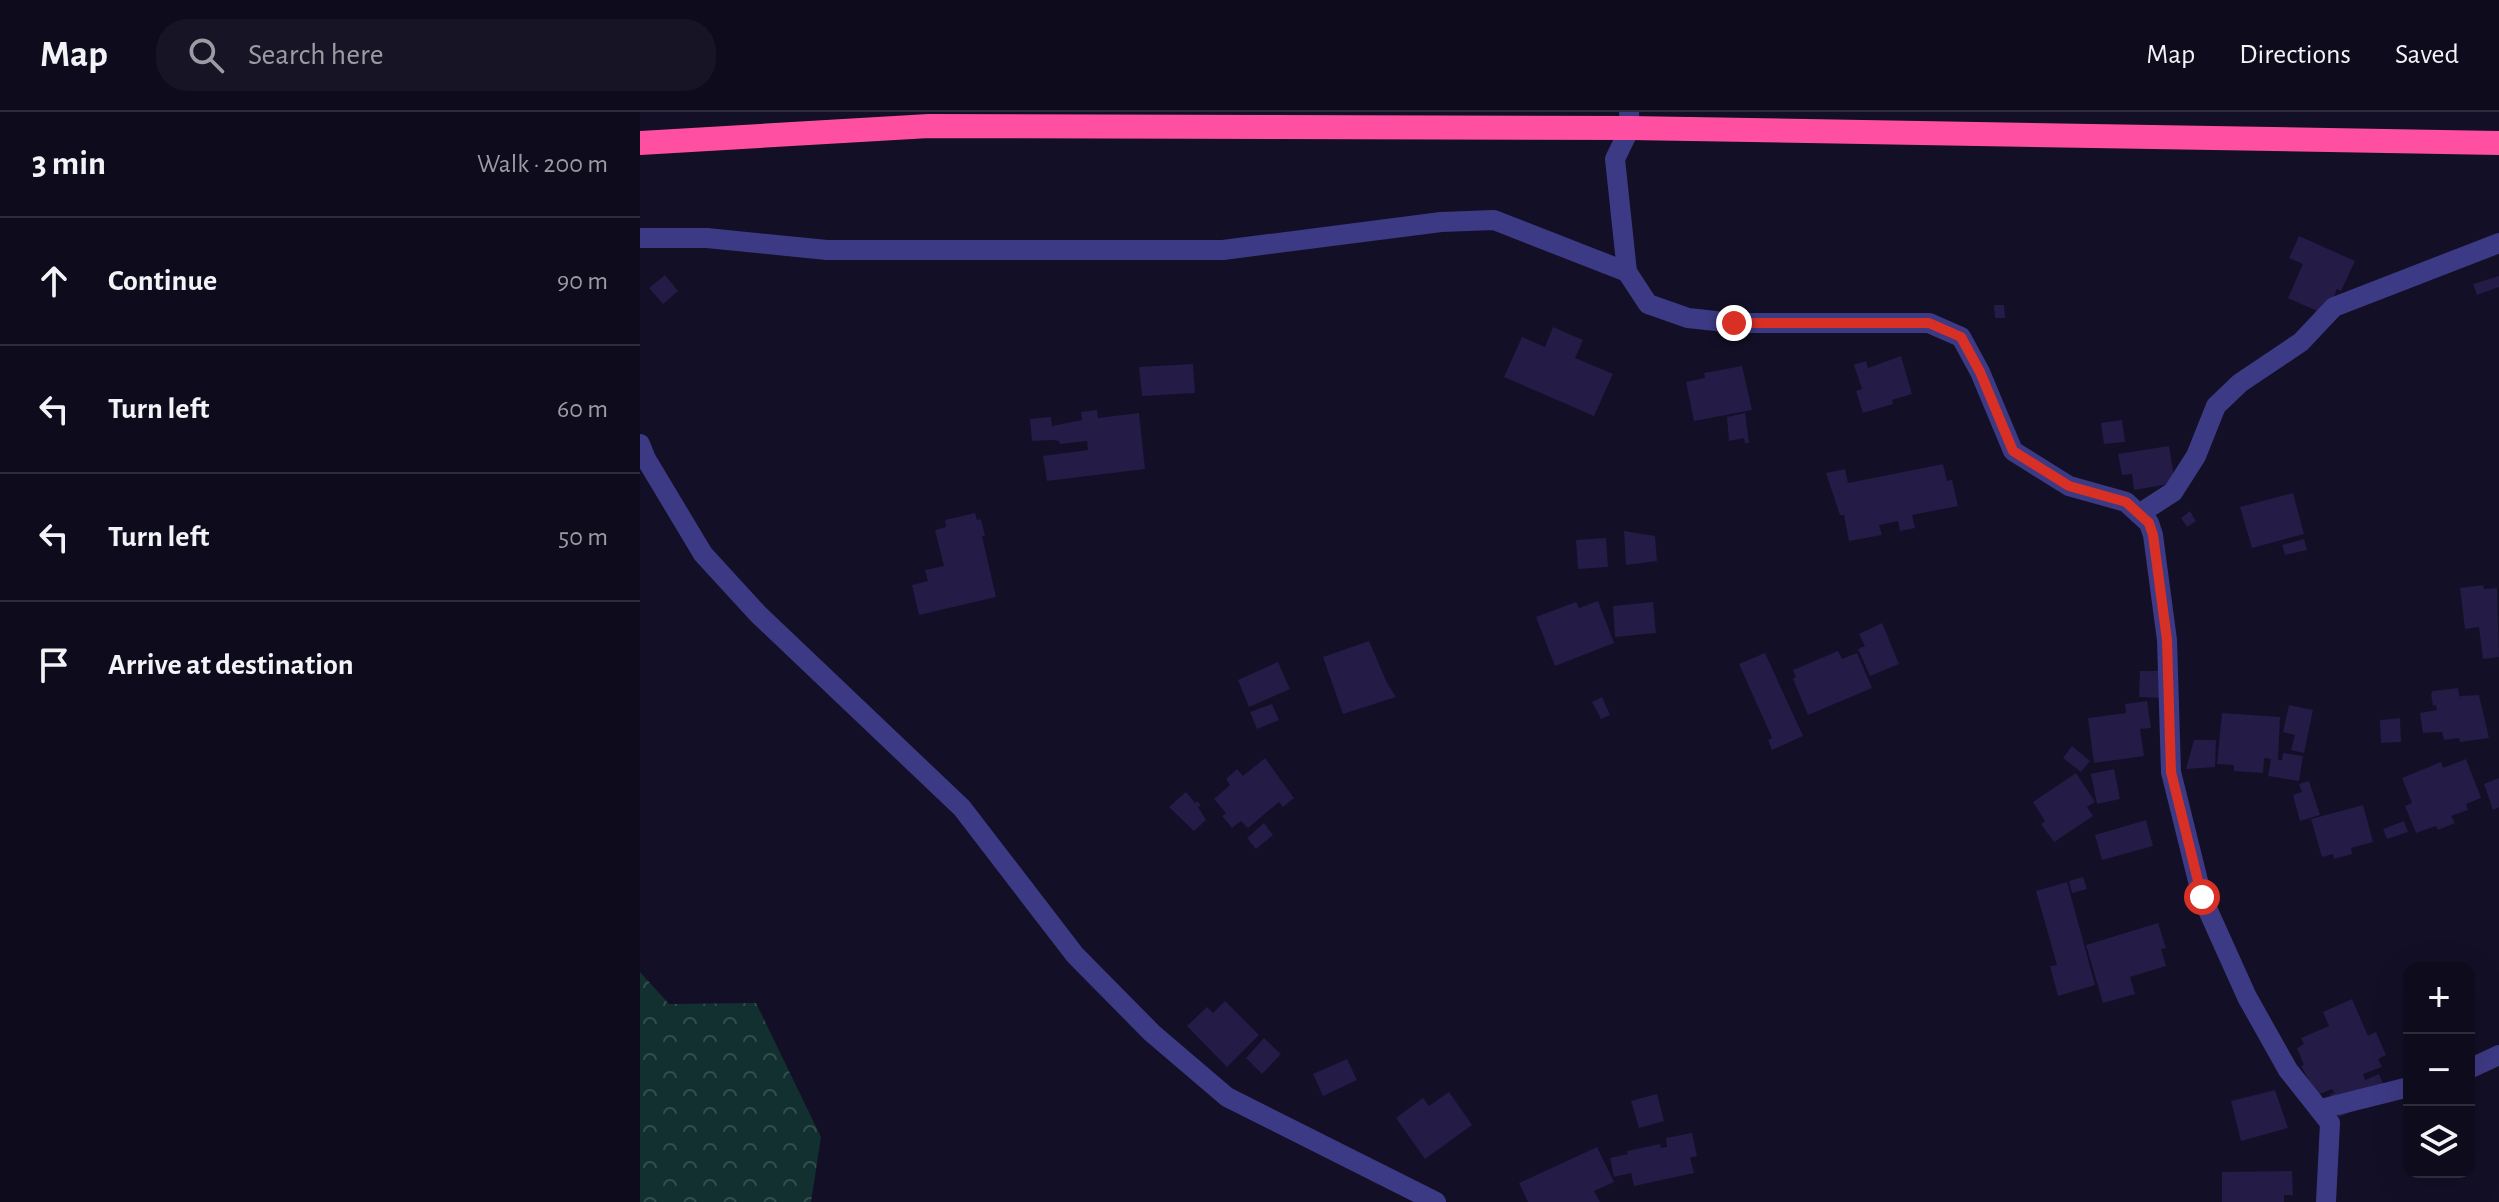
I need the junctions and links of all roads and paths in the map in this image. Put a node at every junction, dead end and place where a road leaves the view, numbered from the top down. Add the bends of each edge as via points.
1 (1630, 120) edge
2 (640, 143) edge
3 (2499, 143) edge
4 (640, 238) edge
5 (2499, 243) edge
6 (1627, 272) junction
7 (640, 444) edge
8 (2139, 514) junction
9 (2499, 1055) edge
10 (2475, 1066) edge
11 (2403, 1088) edge
12 (2321, 1109) junction
13 (1436, 1202) edge
14 (2326, 1202) edge

1 - 2 highway via 929,126
1 - 3 highway
1 - 6 street via 1615,159
4 - 6 street via 707,238 827,250 1223,250 1494,220
5 - 8 street via 2334,307 2301,342 2216,406 2196,456 2173,492
6 - 8 street via 1648,304 1688,318 1734,323 1929,323 1961,337 2013,451 2069,486 2126,502
7 - 13 street via 703,554 758,614 962,808 1075,955 1152,1033 1227,1097
8 - 12 street via 2153,535 2167,640 2171,772 2202,897 2247,997 2288,1070
9 - 10 street
11 - 12 street
12 - 14 street via 2330,1123

